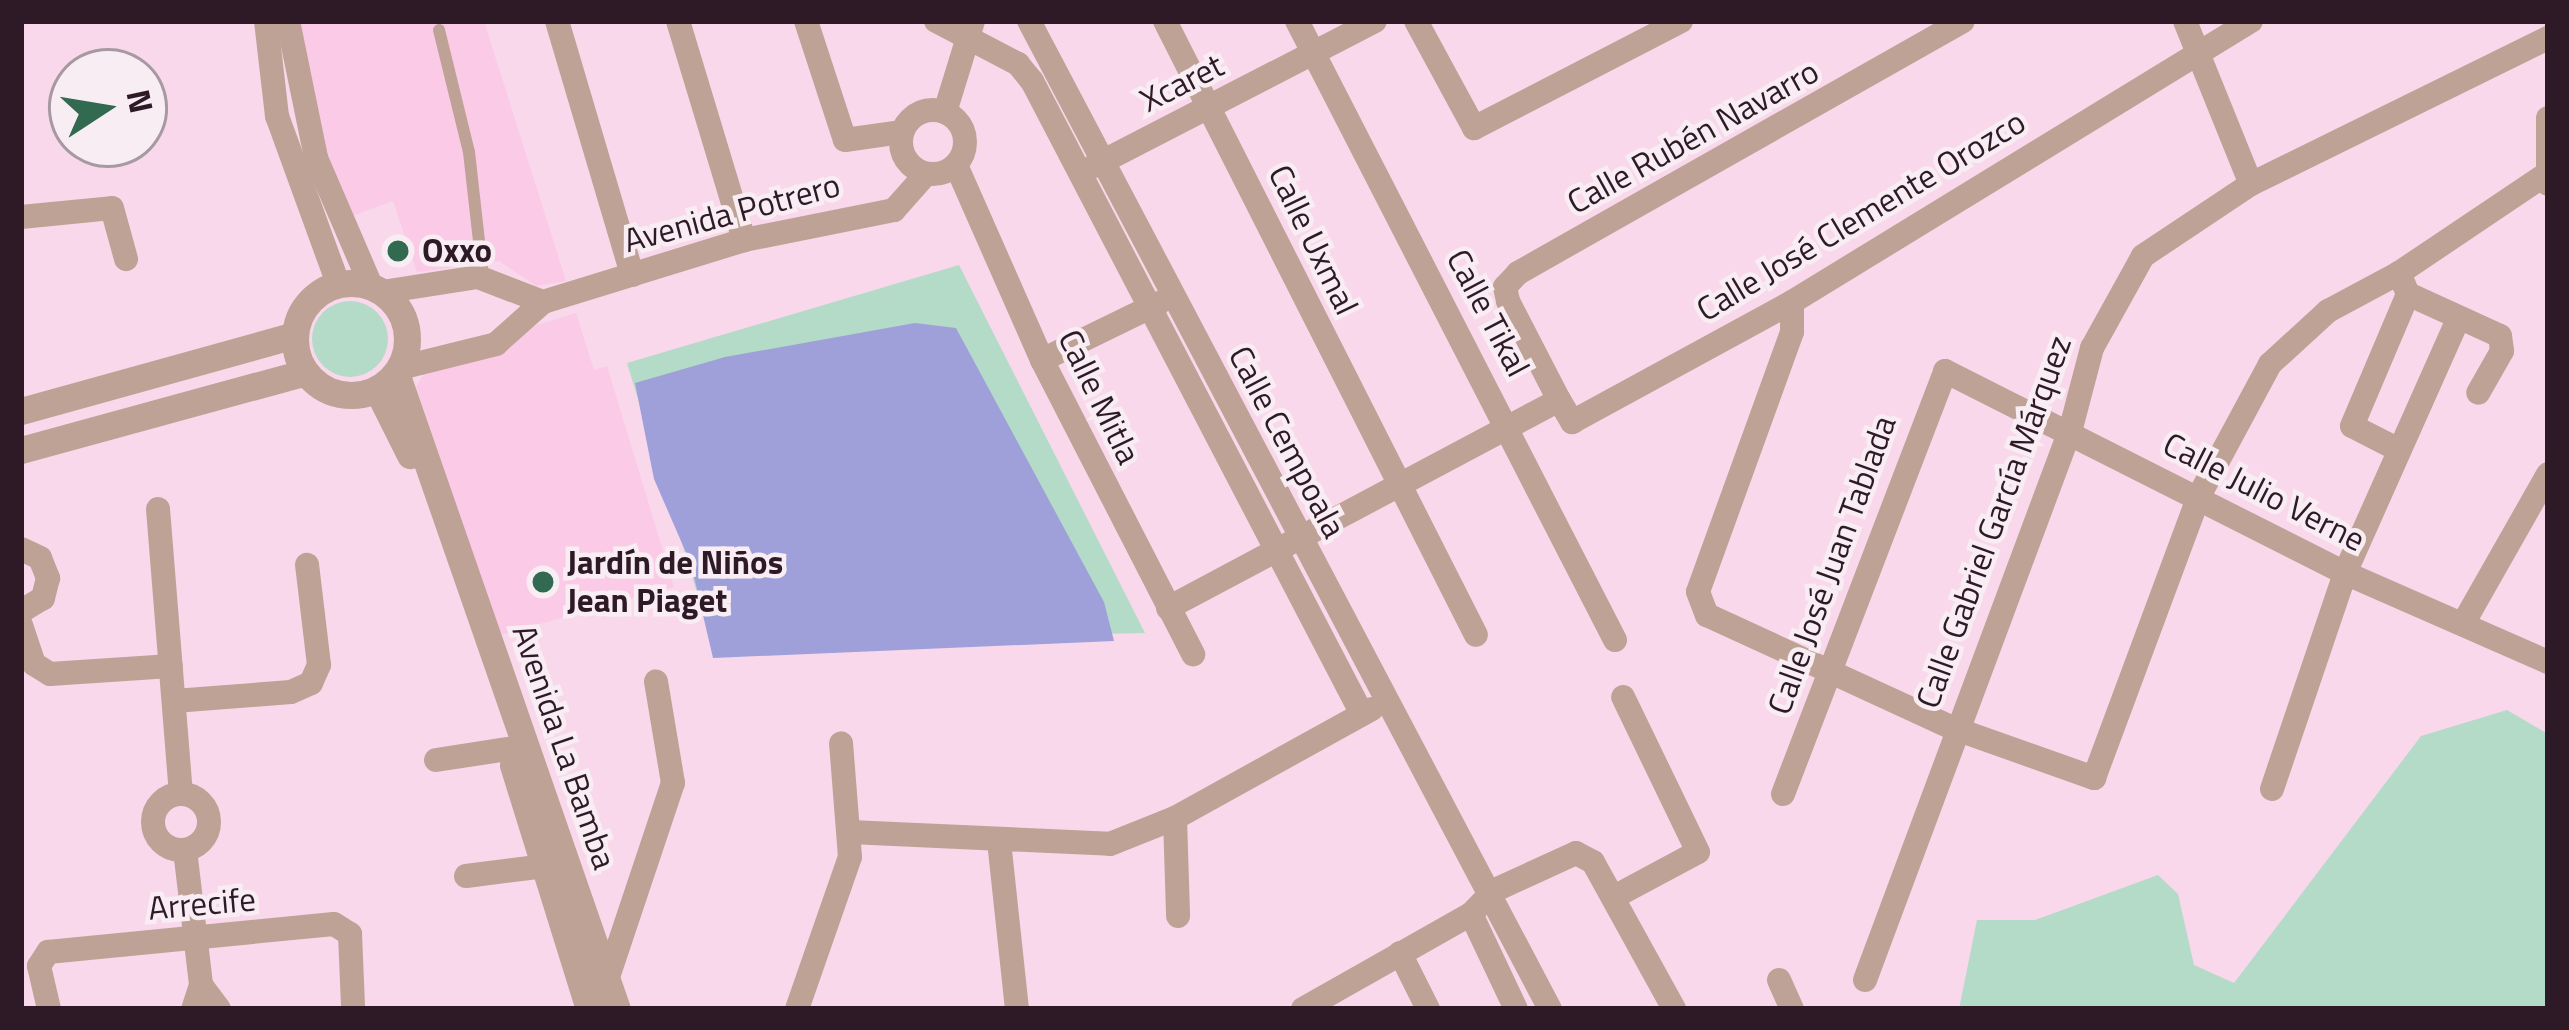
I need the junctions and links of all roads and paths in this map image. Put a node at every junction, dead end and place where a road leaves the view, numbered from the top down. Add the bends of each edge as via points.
1 (266, 21) edge
2 (288, 21) edge
3 (556, 21) edge
4 (678, 21) edge
5 (806, 21) edge
6 (936, 21) edge
7 (1029, 21) edge
8 (1165, 21) edge
9 (1297, 21) edge
10 (1375, 21) edge
11 (1415, 21) edge
12 (1681, 21) edge
13 (1963, 21) edge
14 (2185, 21) edge
15 (2251, 21) edge
16 (439, 30) dead end
17 (970, 31) edge
18 (2548, 38) edge
19 (2195, 49) junction
20 (1315, 54) junction
21 (1209, 104) junction
22 (945, 112) junction
23 (2548, 118) edge
24 (902, 132) junction
25 (1106, 161) junction
26 (956, 165) junction
27 (1080, 172) junction
28 (926, 174) junction
29 (2546, 178) edge
30 (2251, 184) junction
31 (21, 217) edge
32 (744, 240) junction
33 (126, 260) dead end
34 (632, 275) junction
35 (483, 277) junction
36 (338, 284) junction
37 (2404, 284) junction
38 (376, 289) junction
39 (1171, 295) junction
40 (543, 302) junction
41 (1792, 302) junction
42 (1149, 309) junction
43 (2458, 319) junction
44 (295, 334) junction
45 (1042, 360) junction
46 (1954, 371) joint
47 (306, 372) junction
48 (391, 377) junction
49 (2478, 393) dead end
50 (1558, 400) junction
51 (21, 411) edge
52 (2072, 428) junction
53 (1512, 430) junction
54 (2396, 448) junction
55 (21, 450) edge
56 (2548, 475) edge
57 (1400, 489) junction
58 (2199, 496) junction
59 (158, 509) dead end
60 (1302, 539) junction
61 (21, 549) edge
62 (1276, 553) junction
63 (307, 565) dead end
64 (2345, 573) junction
65 (1168, 608) junction
66 (21, 611) edge
67 (2464, 622) junction
68 (21, 626) edge
69 (1476, 635) dead end
70 (1615, 640) dead end
71 (1192, 654) dead end
72 (2548, 662) edge
73 (1827, 665) junction
74 (171, 666) junction
75 (656, 681) dead end
76 (1623, 697) dead end
77 (1388, 699) junction
78 (174, 700) junction
79 (1362, 714) junction
80 (1953, 728) junction
81 (841, 743) dead end
82 (508, 749) junction
83 (436, 760) dead end
84 (2272, 789) dead end
85 (181, 793) junction
86 (1784, 794) dead end
87 (1175, 818) junction
88 (850, 832) junction
89 (999, 841) junction
90 (185, 850) junction
91 (545, 866) junction
92 (466, 876) dead end
93 (1493, 892) junction
94 (1614, 897) junction
95 (1471, 914) junction
96 (1178, 916) dead end
97 (196, 938) junction
98 (1400, 953) junction
99 (607, 980) junction
100 (1779, 980) dead end
101 (1864, 980) dead end
102 (197, 997) edge
103 (353, 1006) edge
104 (49, 1009) edge
105 (219, 1009) edge
106 (589, 1009) edge
107 (616, 1009) edge
108 (797, 1009) edge
109 (1017, 1009) edge
110 (1303, 1009) edge
111 (1428, 1009) edge
112 (1516, 1009) edge
113 (1550, 1009) edge
114 (1674, 1009) edge
115 (1792, 1009) edge

1 - 36 street via 278,116
2 - 38 street via 316,158
3 - 34 street
4 - 32 street
5 - 24 street via 845,140
6 - 17 street, Calle Cempoala
7 - 25 street, Calle Cempoala
8 - 21 street, Calle Uxmal
9 - 20 street, Calle Tikal
10 - 20 street, Xcaret
11 - 12 street via 1474,128
13 - 50 street, Calle Rubén Navarro via 1518,273 1505,287 1508,301
14 - 19 street
15 - 19 street, Calle José Clemente Orozco
16 - 35 lane via 470,152
17 - 22 street
17 - 27 street, Calle Cempoala via 1026,72
18 - 30 street, Calle Gabriel García Márquez
19 - 30 street
19 - 41 street, Calle José Clemente Orozco
20 - 21 street, Xcaret
20 - 53 street, Calle Tikal
21 - 25 street, Xcaret
21 - 57 street, Calle Uxmal
22 - 24 street via 922,111
22 - 26 street via 964,135
23 - 29 street
24 - 28 street via 903,155
25 - 27 street, Xcaret
25 - 39 street, Calle Cempoala
26 - 28 street
26 - 45 street, Calle Mitla
27 - 42 street, Calle Cempoala
28 - 32 street, Avenida Potrero via 894,209
29 - 37 street
30 - 52 street, Calle Gabriel García Márquez via 2144,256 2092,348
31 - 33 street via 112,208
32 - 34 street, Avenida Potrero
34 - 40 street, Avenida Potrero
35 - 38 street
35 - 40 street
36 - 38 street
36 - 44 street via 310,301
37 - 43 street
37 - 54 street via 2352,426
37 - 58 street via 2295,334
38 - 48 street via 404,318
39 - 42 street
39 - 60 street, Calle Cempoala
40 - 48 street, Avenida Potrero via 496,344
41 - 50 street, Calle José Clemente Orozco via 1572,422
41 - 73 street via 1792,332 1700,603 1707,614
42 - 45 street
42 - 62 street, Calle Cempoala
43 - 49 street via 2504,343
43 - 54 street
44 - 47 street
44 - 51 street
45 - 65 street, Calle Mitla
46 - 52 street, Calle Julio Verne
46 - 73 street, Calle José Juan Tablada via 1938,376
47 - 48 street via 344,395
47 - 55 street
48 - 82 street, Avenida La Bamba
48 - 99 street, Avenida La Bamba
50 - 53 street
52 - 58 street, Calle Julio Verne
52 - 80 street, Calle Gabriel García Márquez
53 - 57 street
53 - 70 street, Calle Tikal
54 - 64 street
56 - 67 street
57 - 60 street
57 - 69 street, Calle Uxmal
58 - 64 street, Calle Julio Verne
58 - 80 street via 2094,778
59 - 74 street
60 - 62 street
60 - 77 street, Calle Cempoala
61 - 66 street via 40,558 48,578 43,598
62 - 65 street
62 - 79 street, Calle Cempoala
63 - 78 street via 319,665 311,683 291,692
64 - 67 street, Calle Julio Verne
64 - 84 street
65 - 71 street, Calle Mitla
67 - 72 street, Calle Julio Verne
68 - 74 street via 34,664 50,674
73 - 80 street
73 - 86 street, Calle José Juan Tablada
74 - 78 street
75 - 99 street via 673,783
76 - 94 street via 1698,852
77 - 79 street
77 - 93 street, Calle Cempoala
78 - 85 street
79 - 87 street
80 - 101 street, Calle Gabriel García Márquez
81 - 88 street
82 - 83 street
82 - 91 street, Avenida La Bamba
85 - 90 street, Arrecife via 200,801 209,820 203,840
85 - 90 street, Arrecife via 159,804 153,828 161,843
87 - 89 street via 1097,846
87 - 96 street
88 - 89 street
88 - 108 street via 839,907
89 - 109 street
90 - 97 street
91 - 92 street
91 - 106 street, Avenida La Bamba
93 - 94 street via 1576,853 1587,854
93 - 95 street
93 - 113 street, Calle Cempoala
94 - 114 street
95 - 98 street
95 - 112 street
97 - 102 street
97 - 103 street, Arrecife via 341,926 351,938
97 - 104 street, Arrecife via 47,952 38,963
98 - 110 street
98 - 111 street
99 - 107 street, Avenida La Bamba
100 - 115 street
102 - 105 street

